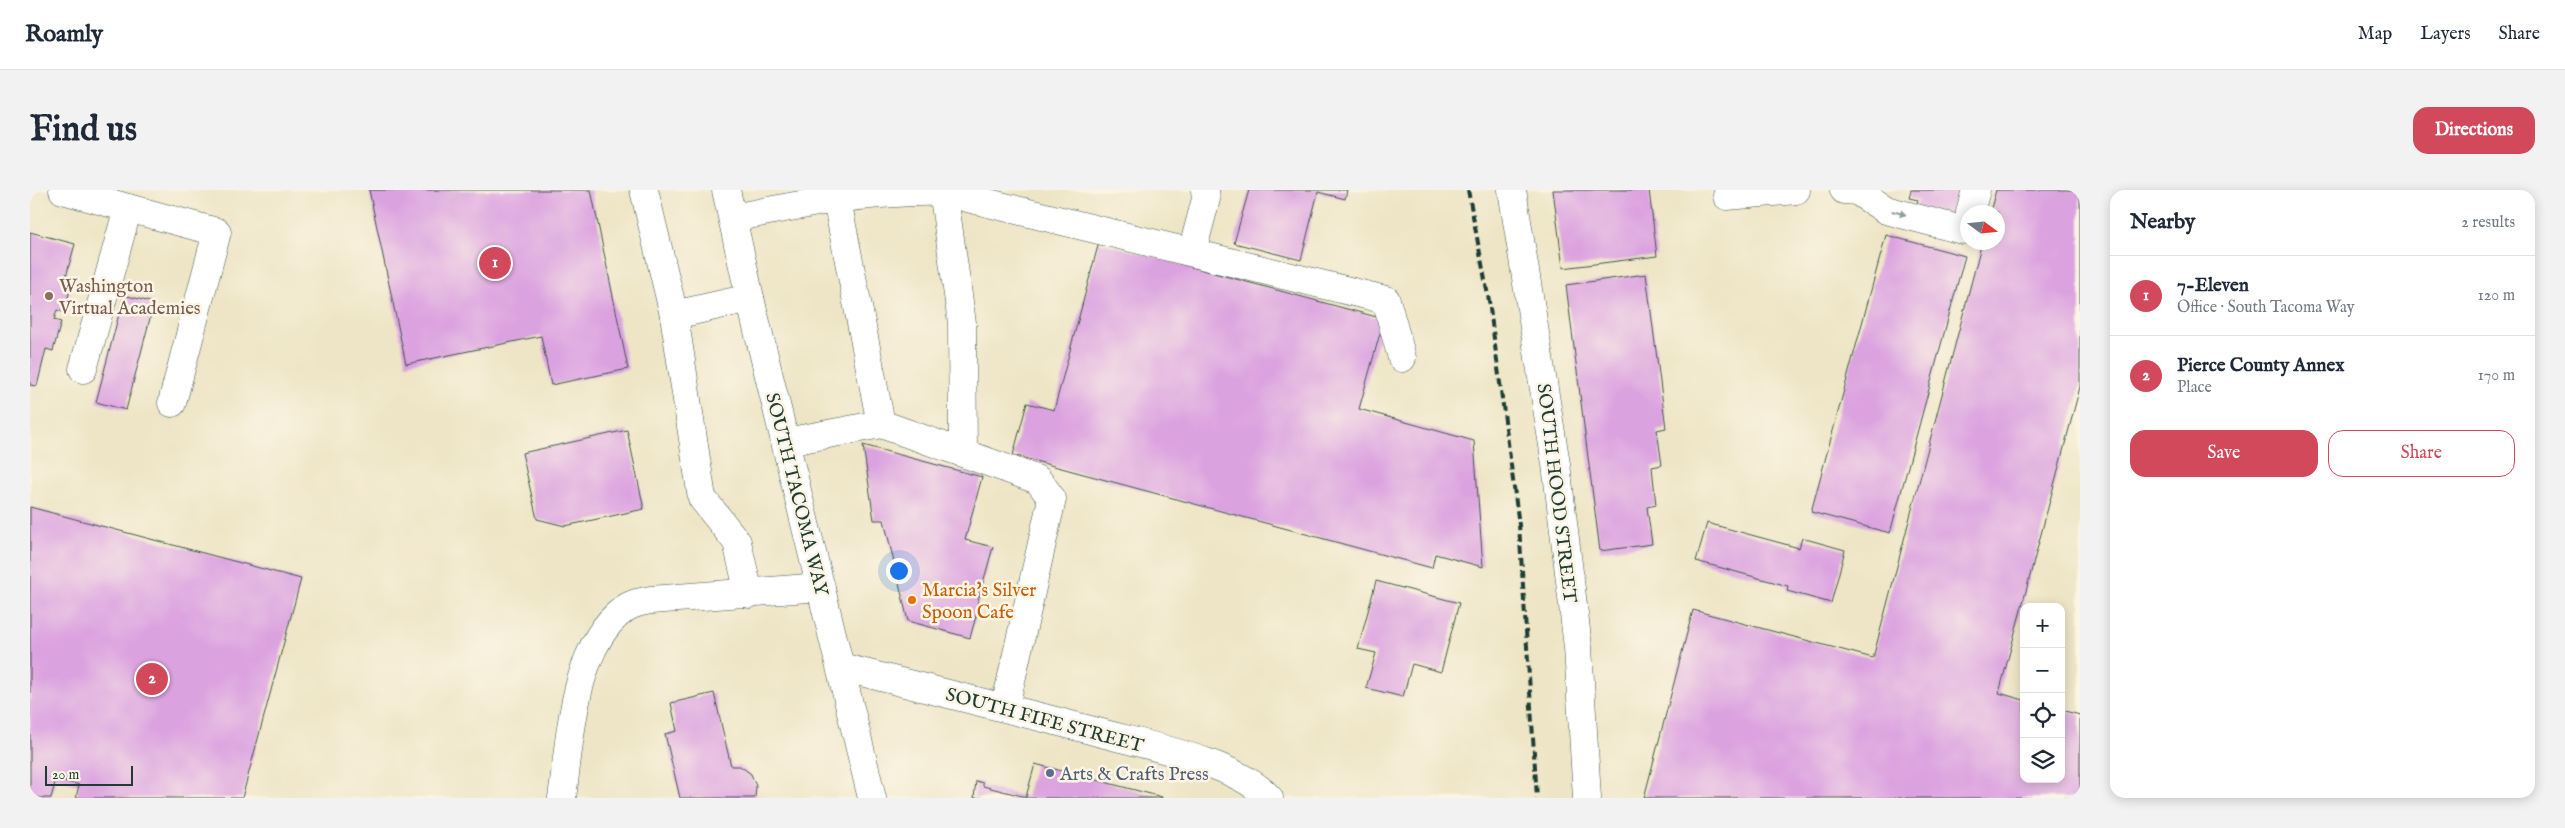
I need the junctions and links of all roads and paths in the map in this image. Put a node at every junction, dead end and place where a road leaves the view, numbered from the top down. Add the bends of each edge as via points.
1 (63, 190) edge
2 (644, 190) edge
3 (726, 190) edge
4 (1205, 190) edge
5 (1512, 190) edge
6 (1796, 190) edge
7 (1853, 190) edge
8 (1976, 190) edge
9 (943, 191) edge
10 (836, 194) edge
11 (1727, 196) dead end
12 (1972, 205) edge
13 (128, 208) junction
14 (733, 218) junction
15 (1960, 230) edge
16 (1192, 252) junction
17 (750, 298) junction
18 (674, 315) junction
19 (1402, 358) dead end
20 (83, 369) dead end
21 (172, 403) dead end
22 (881, 424) junction
23 (786, 442) junction
24 (963, 453) junction
25 (821, 588) junction
26 (749, 594) junction
27 (841, 666) junction
28 (1005, 708) junction
29 (562, 798) edge
30 (872, 798) edge
31 (1269, 798) edge
32 (1587, 798) edge

1 - 13 street
2 - 18 street
3 - 14 street, SOUTH TACOMA WAY
4 - 16 street via 1206,199
5 - 32 street, SOUTH HOOD STREET via 1556,464 1578,647
6 - 11 street
7 -> 15 street via 1886,210
8 - 12 street
9 - 10 street
9 - 16 street
9 - 24 street via 962,323
10 - 14 street
10 - 22 street
13 - 20 street
13 - 21 street via 217,232
14 - 17 street, SOUTH TACOMA WAY
16 - 19 street via 1386,300
17 - 18 street
17 - 23 street, SOUTH TACOMA WAY
18 - 26 street via 702,498 737,542
22 - 23 street
22 - 24 street
23 - 25 street, SOUTH TACOMA WAY
24 - 28 street via 1038,480 1052,499
25 - 26 street
25 - 27 street, SOUTH TACOMA WAY
26 - 29 street via 635,603 609,622 587,663 579,688
27 - 28 street, SOUTH FIFE STREET
27 - 30 street, SOUTH TACOMA WAY
28 - 31 street, SOUTH FIFE STREET via 1208,763 1248,782

